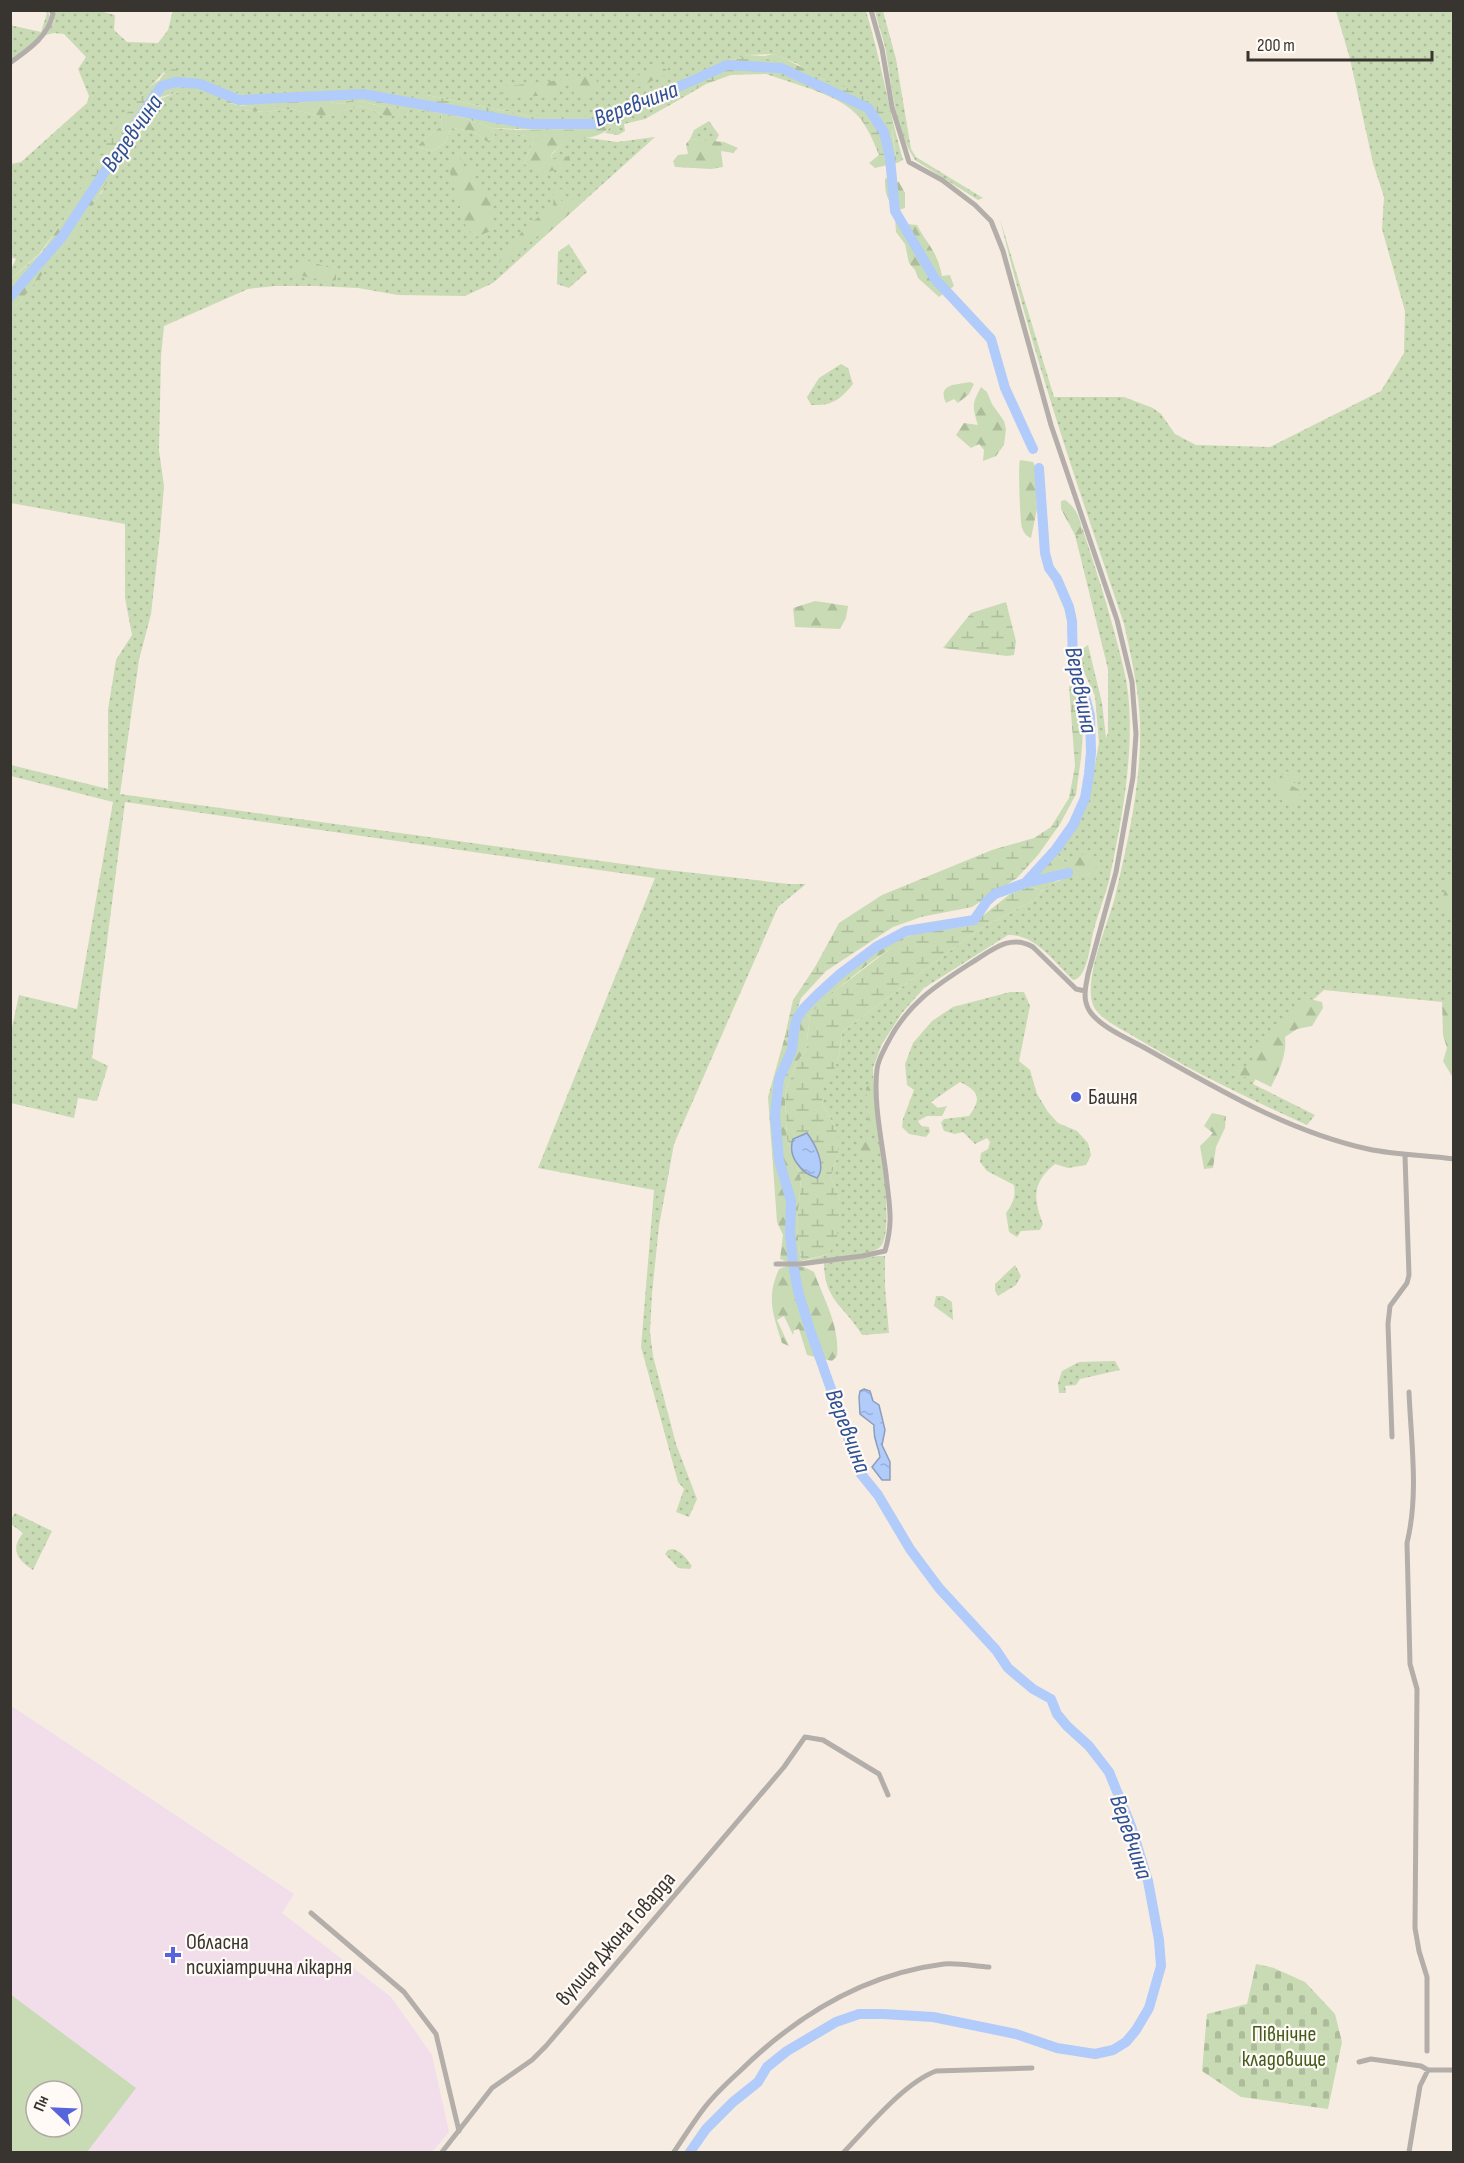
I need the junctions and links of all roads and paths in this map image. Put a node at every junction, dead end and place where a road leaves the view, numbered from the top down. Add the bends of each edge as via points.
1 (871, 10) edge
2 (52, 12) edge
3 (10, 63) edge
4 (1085, 992) junction
5 (1405, 1156) junction
6 (1454, 1159) edge
7 (776, 1264) dead end
8 (1409, 1392) dead end
9 (1392, 1437) dead end
10 (888, 1795) dead end
11 (311, 1913) dead end
12 (989, 1967) dead end
13 (1426, 2051) dead end
14 (1359, 2062) dead end
15 (1032, 2068) dead end
16 (1428, 2070) junction
17 (1454, 2070) edge
18 (459, 2132) junction
19 (442, 2152) edge
20 (674, 2152) edge
21 (844, 2152) edge
22 (1409, 2152) edge

1 - 4 street via 892,107 909,162 975,205 991,221 1003,251 1051,425 1117,620 1132,682 1136,734 1133,777 1116,872
2 - 3 street via 51,23 37,44
4 - 5 street via 1089,1010 1104,1024 1240,1101 1316,1134
4 - 7 street via 1076,990 1033,947 1013,941 994,949 918,1000 895,1028 878,1066 878,1104 892,1221 885,1251
5 - 6 street
5 - 9 street via 1409,1275 1390,1306 1388,1324
8 - 13 street via 1413,1498 1407,1543 1410,1664 1417,1689 1415,1928 1427,1977
10 - 18 street, вулиця Джона Говарда via 879,1774 822,1740 805,1737 784,1767 546,2046 492,2088
11 - 18 street via 404,1992 436,2034
12 - 20 street via 944,1964 891,1975 856,1987 823,2005 761,2050 705,2107
14 - 16 street via 1371,2059
15 - 21 street via 936,2071 926,2075
16 - 17 street
16 - 22 street via 1420,2086
18 - 19 street, вулиця Джона Говарда

